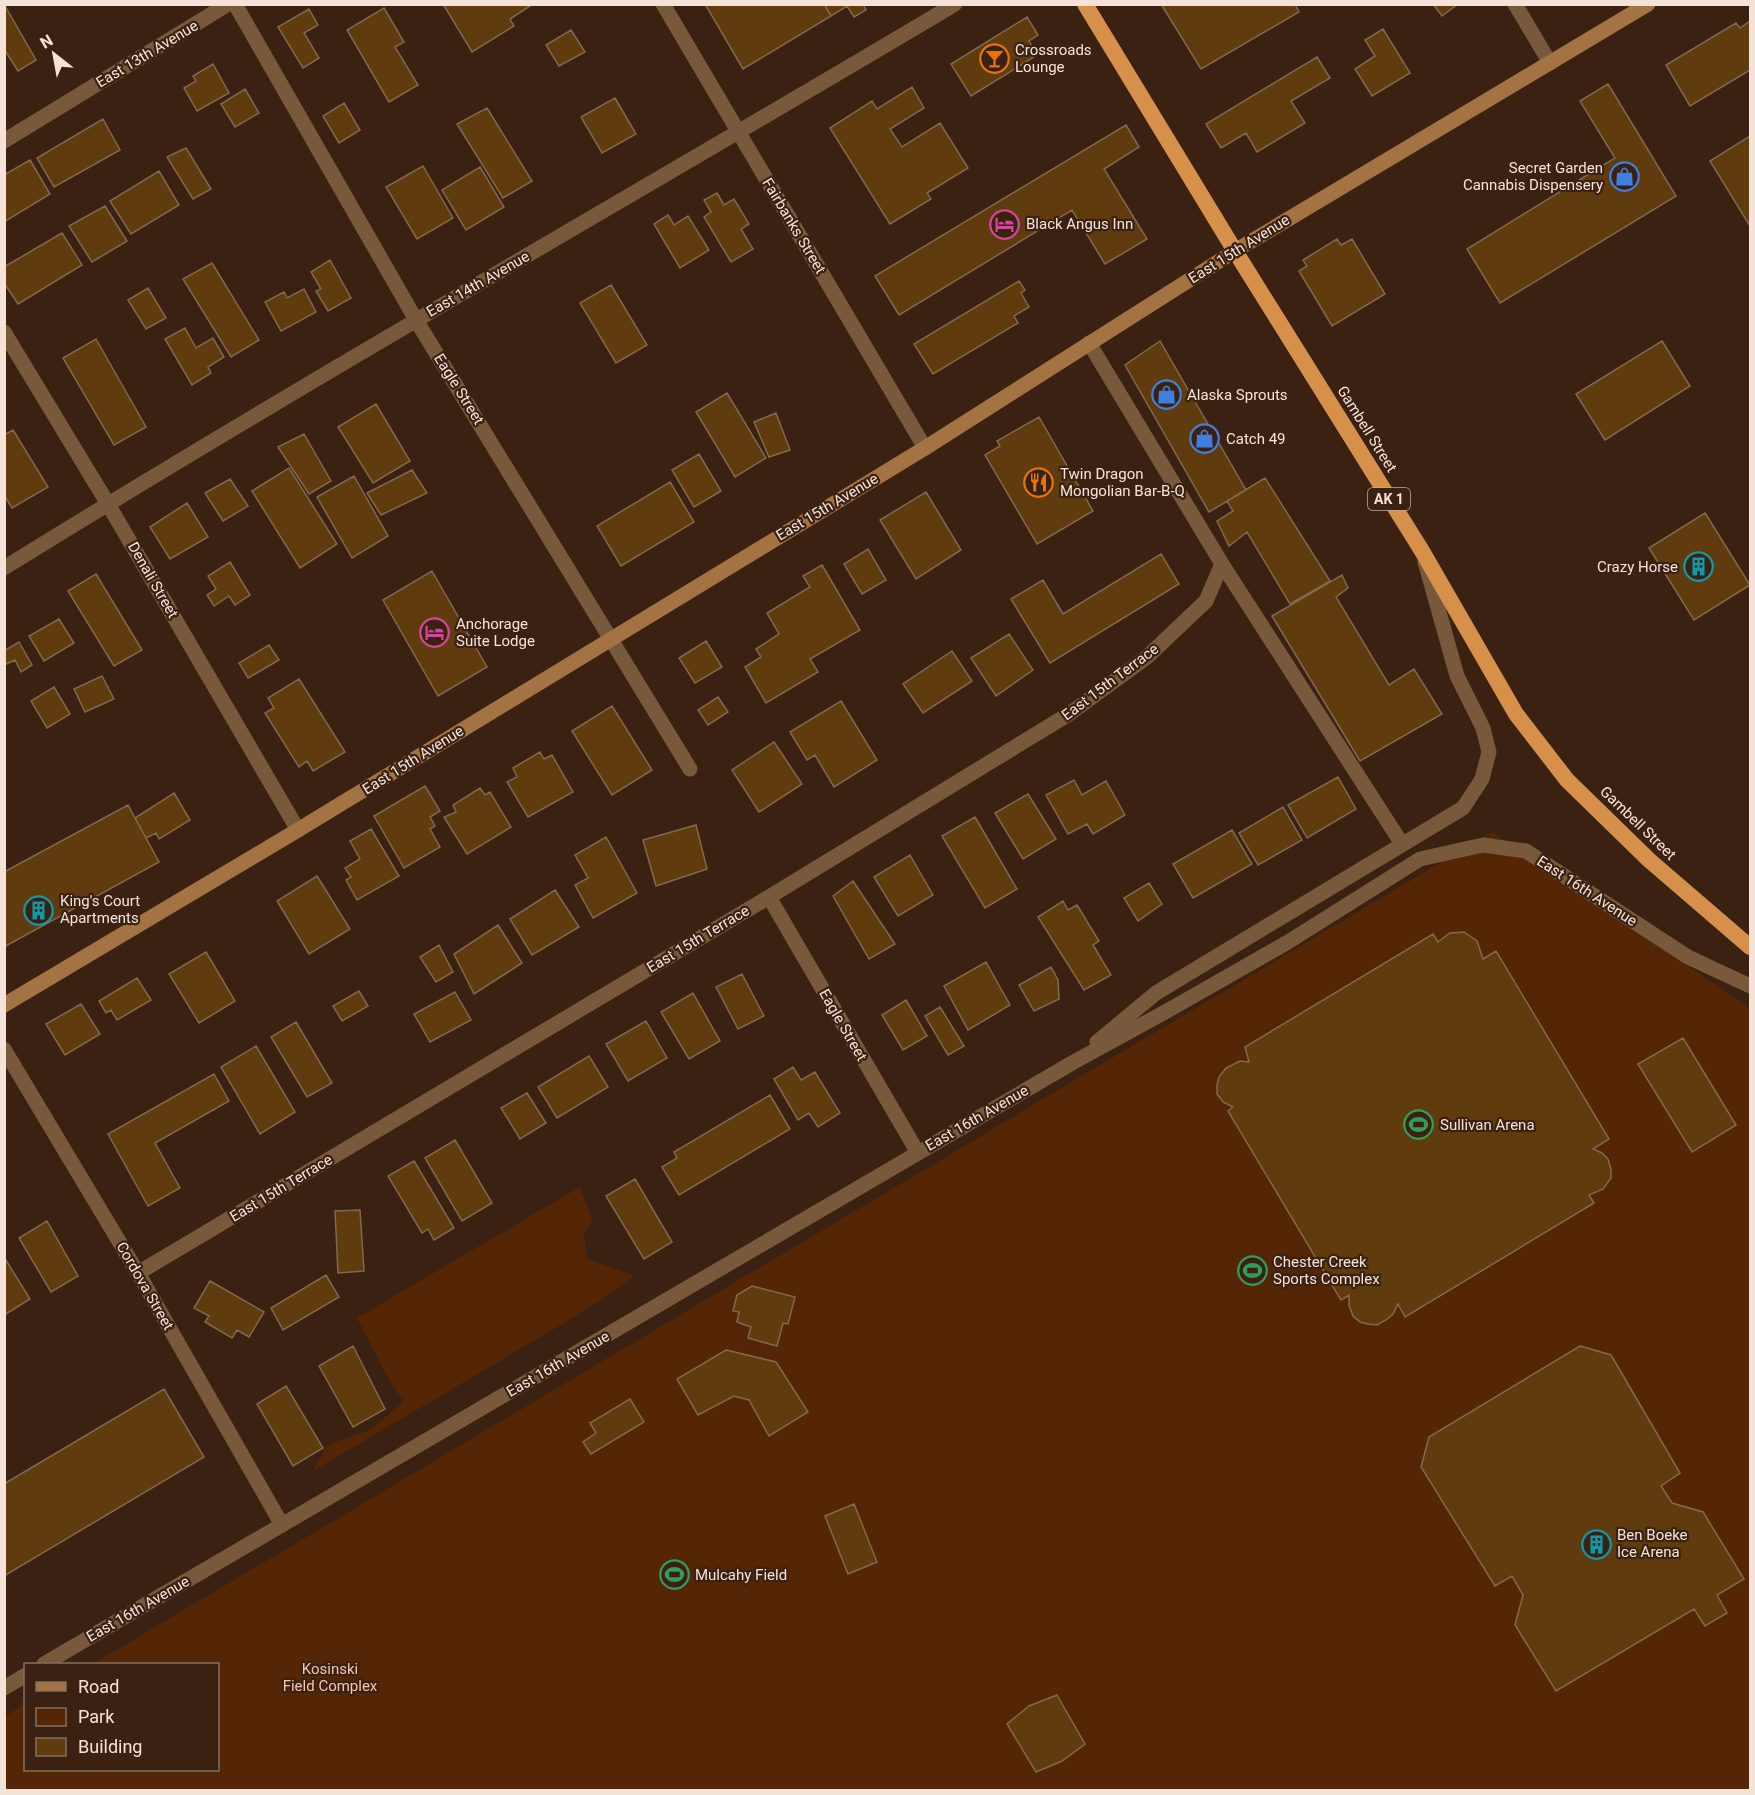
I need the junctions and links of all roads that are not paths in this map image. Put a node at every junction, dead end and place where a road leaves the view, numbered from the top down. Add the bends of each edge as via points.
1 (228, 4) edge
2 (235, 4) edge
3 (663, 4) edge
4 (955, 4) edge
5 (1085, 4) edge
6 (1515, 4) edge
7 (1648, 4) edge
8 (1550, 63) junction
9 (739, 134) junction
10 (4, 141) edge
11 (1235, 251) junction
12 (416, 320) junction
13 (4, 332) edge
14 (1089, 343) junction
15 (925, 448) junction
16 (108, 504) junction
17 (1422, 551) junction
18 (1222, 564) junction
19 (4, 568) edge
20 (611, 638) junction
21 (690, 770) dead end
22 (298, 830) junction
23 (1402, 844) junction
24 (769, 897) junction
25 (1750, 947) edge
26 (1750, 986) edge
27 (4, 1005) edge
28 (4, 1049) edge
29 (1072, 1063) junction
30 (918, 1153) junction
31 (138, 1273) junction
32 (282, 1525) junction
33 (47, 1663) edge
34 (24, 1677) edge
35 (4, 1688) edge

1 - 10 street, East 13th Avenue
2 - 12 street, Eagle Street
3 - 9 street, Fairbanks Street
4 - 9 street, East 14th Avenue
5 - 11 highway, Gambell Street / AK 1
6 - 8 street
7 - 8 main road, East 15th Avenue
8 - 11 main road, East 15th Avenue
9 - 12 street, East 14th Avenue
9 - 15 street, Fairbanks Street
11 - 14 main road, East 15th Avenue
11 - 17 highway, Gambell Street / AK 1
12 - 16 street, East 14th Avenue
12 - 20 street, Eagle Street
13 - 16 street, Denali Street
14 - 15 main road, East 15th Avenue
14 - 18 street
15 - 20 main road, East 15th Avenue
16 - 19 street, East 14th Avenue
16 - 22 street, Denali Street
17 - 23 street, East 16th Avenue via 1456,676 1483,728 1489,752 1482,779 1463,808
17 - 25 highway, Gambell Street / AK 1 via 1516,714 1567,780 1649,861
18 - 23 street
18 - 24 street, East 15th Terrace via 1206,601 1147,657 1086,702
20 - 21 street, Eagle Street
20 - 22 main road, East 15th Avenue
22 - 27 main road, East 15th Avenue
23 - 29 street, East 16th Avenue via 1156,993
24 - 30 street, Eagle Street
24 - 31 street, East 15th Terrace
26 - 29 street, East 16th Avenue via 1689,957 1527,851 1483,845 1420,859 1288,942
28 - 31 street, Cordova Street
29 - 30 street, East 16th Avenue
30 - 32 street, East 16th Avenue
31 - 32 street, Cordova Street
32 - 33 street, East 16th Avenue
34 - 35 street

